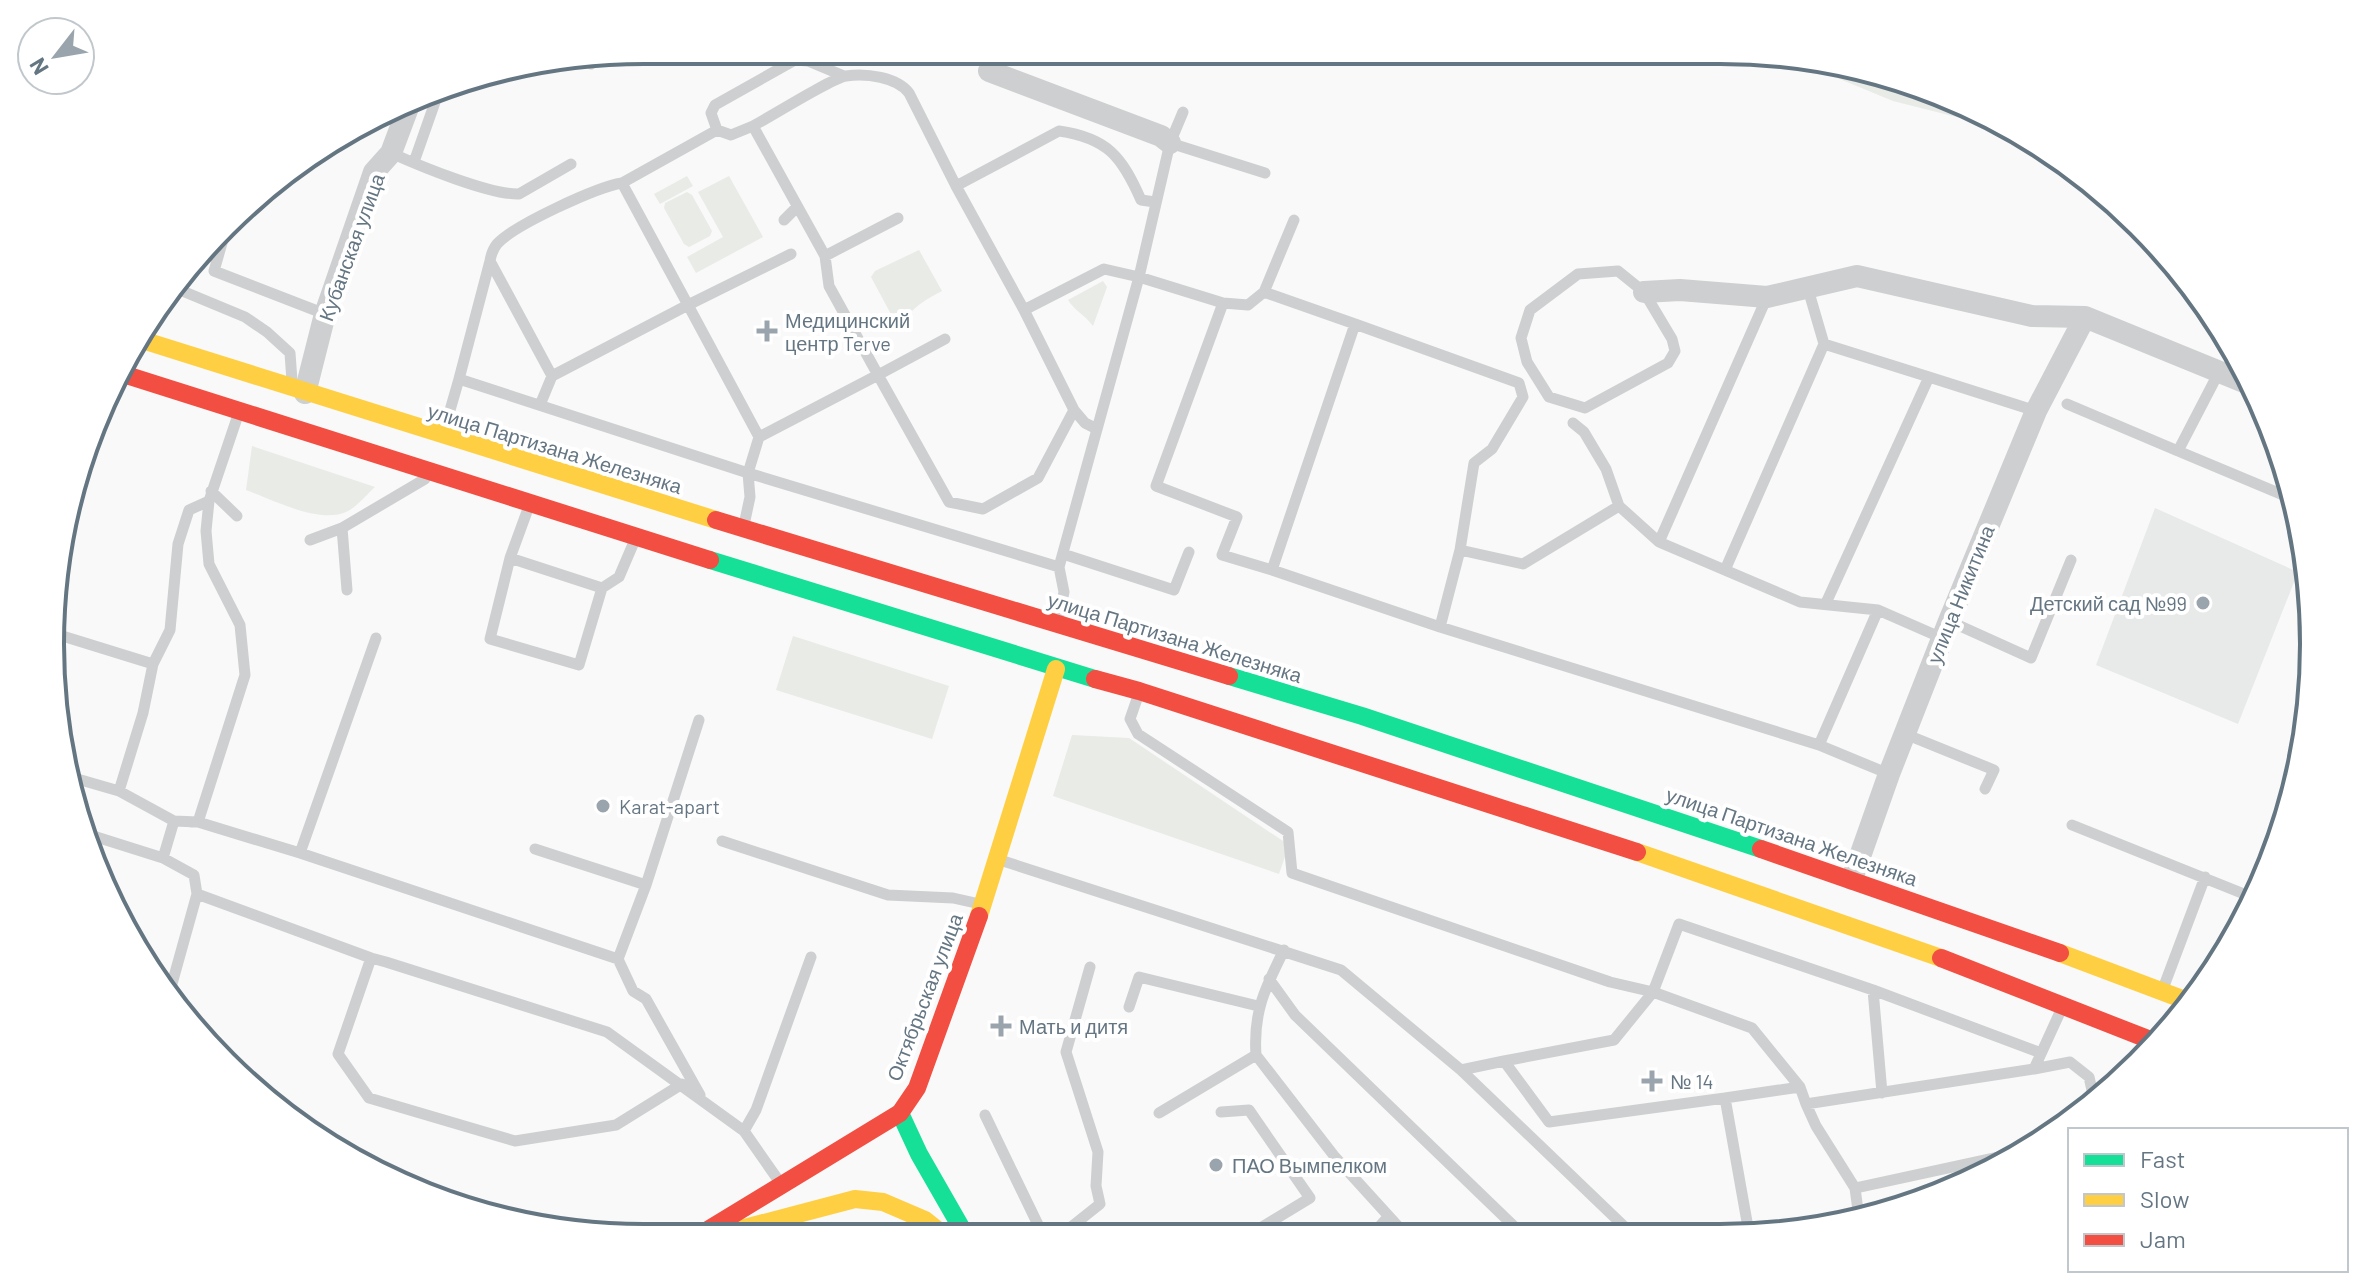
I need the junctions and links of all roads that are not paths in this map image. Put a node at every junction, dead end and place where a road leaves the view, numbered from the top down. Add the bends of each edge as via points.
1 (787, 64) edge
2 (815, 64) edge
3 (989, 71) dead end
4 (844, 76) junction
5 (435, 103) edge
6 (1183, 112) dead end
7 (405, 116) edge
8 (753, 126) junction
9 (717, 130) junction
10 (731, 135) junction
11 (1170, 143) junction
12 (737, 147) dead end
13 (391, 153) junction
14 (414, 162) junction
15 (571, 164) dead end
16 (1265, 173) dead end
17 (622, 183) junction
18 (956, 186) junction
19 (1155, 202) junction
20 (797, 207) junction
21 (898, 218) dead end
22 (784, 220) dead end
23 (1294, 220) dead end
24 (220, 249) edge
25 (791, 254) dead end
26 (825, 256) junction
27 (490, 261) junction
28 (1139, 277) junction
29 (1808, 289) junction
30 (184, 292) edge
31 (1264, 292) junction
32 (1644, 292) junction
33 (1767, 297) junction
34 (1223, 303) junction
35 (688, 305) junction
36 (1024, 310) junction
37 (325, 314) junction
38 (2085, 317) junction
39 (1355, 324) junction
40 (945, 339) dead end
41 (149, 342) edge
42 (1824, 344) junction
43 (2219, 372) junction
44 (878, 375) junction
45 (130, 376) edge
46 (552, 376) junction
47 (1929, 377) junction
48 (459, 379) junction
49 (2235, 379) edge
50 (299, 392) junction
51 (2067, 404) dead end
52 (540, 405) junction
53 (1074, 410) junction
54 (239, 411) junction
55 (2036, 411) junction
56 (1573, 423) dead end
57 (1097, 429) junction
58 (443, 437) junction
59 (759, 437) junction
60 (2178, 451) junction
61 (748, 473) junction
62 (434, 474) junction
63 (2280, 494) edge
64 (210, 496) junction
65 (531, 502) junction
66 (1619, 506) junction
67 (237, 516) dead end
68 (342, 528) junction
69 (743, 529) junction
70 (636, 538) junction
71 (310, 540) dead end
72 (1659, 542) junction
73 (1460, 550) junction
74 (1189, 552) dead end
75 (1063, 554) junction
76 (510, 558) junction
77 (2071, 560) dead end
78 (1059, 567) junction
79 (1272, 570) junction
80 (1725, 570) junction
81 (602, 588) junction
82 (347, 590) dead end
83 (1826, 603) junction
84 (1878, 610) junction
85 (1440, 627) junction
86 (1946, 629) junction
87 (64, 637) edge
88 (376, 638) dead end
89 (1056, 647) junction
90 (153, 664) junction
91 (1139, 691) junction
92 (699, 720) dead end
93 (1905, 734) junction
94 (1819, 745) junction
95 (1889, 774) junction
96 (81, 780) edge
97 (1985, 789) dead end
98 (119, 791) junction
99 (174, 821) junction
100 (198, 822) junction
101 (2072, 825) dead end
102 (98, 837) edge
103 (722, 841) dead end
104 (535, 849) dead end
105 (300, 853) junction
106 (163, 858) junction
107 (996, 858) junction
108 (2205, 877) junction
109 (1852, 879) junction
110 (646, 885) junction
111 (2243, 893) edge
112 (197, 894) junction
113 (983, 905) junction
114 (1284, 950) junction
115 (811, 957) dead end
116 (371, 958) junction
117 (618, 959) junction
118 (1090, 967) dead end
119 (2101, 967) junction
120 (1269, 979) junction
121 (173, 981) edge
122 (1873, 990) junction
123 (2162, 991) junction
124 (1653, 992) junction
125 (2179, 998) edge
126 (1258, 1006) junction
127 (2063, 1006) junction
128 (1129, 1007) dead end
129 (2088, 1015) junction
130 (2145, 1038) edge
131 (2041, 1053) junction
132 (1256, 1055) junction
133 (1504, 1061) junction
134 (2034, 1069) junction
135 (1461, 1070) junction
136 (682, 1084) junction
137 (1800, 1087) junction
138 (2092, 1089) edge
139 (1882, 1093) junction
140 (1725, 1098) junction
141 (702, 1099) junction
142 (1806, 1104) junction
143 (1221, 1112) dead end
144 (900, 1113) junction
145 (1159, 1113) dead end
146 (985, 1115) dead end
147 (744, 1131) junction
148 (1984, 1160) edge
149 (781, 1185) junction
150 (1855, 1188) junction
151 (1858, 1207) edge
152 (1388, 1217) junction
153 (1747, 1223) edge
154 (718, 1224) edge
155 (758, 1224) edge
156 (930, 1224) edge
157 (959, 1224) edge
158 (1038, 1224) edge
159 (1075, 1224) edge
160 (1267, 1224) edge
161 (1382, 1224) edge
162 (1395, 1224) edge
163 (1512, 1224) edge
164 (1622, 1224) edge

1 - 9 lane via 715,105 711,113
2 - 4 lane
3 - 11 street
4 - 8 lane
4 - 18 lane via 902,84
5 - 14 lane
6 - 11 lane
7 - 13 street, Кубанская улица
8 - 10 lane
8 - 20 lane
9 - 10 lane
9 - 17 lane
10 - 12 lane
11 - 16 lane
11 - 19 lane
13 - 14 lane
13 - 37 street, Кубанская улица via 374,172
14 - 15 lane via 511,194
17 - 27 lane via 605,186 509,233 496,245
17 - 35 lane
18 - 19 lane via 1059,131 1111,149 1141,200
18 - 36 lane
19 - 28 lane
20 - 22 lane
20 - 26 lane
21 - 26 lane
23 - 31 lane
24 - 37 lane via 214,271
25 - 35 lane
26 - 44 lane via 829,286
27 - 46 lane
27 - 48 lane
28 - 34 lane
28 - 36 lane via 1104,269
28 - 57 lane
29 - 33 street
29 - 38 street via 1857,276 2032,316
29 - 42 lane
30 - 50 lane via 267,332 290,353
31 - 34 lane via 1248,305
31 - 39 lane
32 - 32 lane via 1618,271 1578,274 1530,310 1521,338 1527,362 1549,397 1585,408 1668,363 1675,351 1672,339
32 - 33 street
33 - 72 lane
34 - 79 lane via 1156,486 1237,517 1222,555
35 - 46 lane
35 - 59 lane
36 - 53 lane
37 - 50 street, Кубанская улица
38 - 43 street
38 - 55 street, улица Никитина
39 - 73 lane via 1519,383 1523,397 1511,420 1492,449 1474,463
39 - 79 lane
40 - 44 lane
41 - 50 main road, улица Партизана Железняка
42 - 47 lane
42 - 80 lane
43 - 49 street
43 - 60 lane
44 - 53 lane via 949,502 983,509 1038,478
44 - 59 lane
45 - 54 main road, улица Партизана Железняка
46 - 52 lane
47 - 55 lane
47 - 83 lane
48 - 52 lane
48 - 58 lane
50 - 58 main road, улица Партизана Железняка
51 - 60 lane
52 - 61 lane
53 - 57 lane
54 - 62 main road, улица Партизана Железняка
54 - 64 lane
55 - 86 street, улица Никитина
56 - 66 lane via 1606,469
57 - 75 lane
58 - 69 main road, улица Партизана Железняка
59 - 61 lane
60 - 63 lane
61 - 69 lane via 750,497
61 - 78 lane
62 - 65 main road, улица Партизана Железняка
62 - 68 lane
64 - 67 lane
64 - 90 lane via 189,510 178,544 170,630
64 - 100 lane via 209,564 240,625 245,675
65 - 70 main road, улица Партизана Железняка
65 - 76 lane
66 - 72 lane
66 - 73 lane via 1523,564
68 - 71 lane
68 - 82 lane
69 - 89 main road, улица Партизана Железняка
70 - 81 lane via 619,577
70 - 89 main road, улица Партизана Железняка via 799,586
72 - 80 lane
73 - 85 lane
74 - 75 lane via 1174,590
75 - 78 lane
76 - 81 lane
76 - 81 lane via 490,639 579,665
77 - 86 lane via 2031,658
78 - 89 lane via 1064,592
79 - 85 lane
80 - 83 lane via 1800,602
83 - 84 lane
84 - 86 lane
84 - 94 lane
85 - 94 lane
86 - 93 street, улица Никитина
87 - 90 lane
88 - 105 lane
89 - 91 main road, улица Партизана Железняка
89 - 107 main road, Октябрьская улица
89 - 109 main road, улица Партизана Железняка via 1362,716
90 - 98 lane
91 - 124 lane via 1130,719 1138,734 1288,832 1292,873
91 - 127 main road, улица Партизана Железняка via 1850,925
92 - 110 lane
93 - 95 street, улица Никитина
93 - 97 lane via 1994,770
94 - 95 lane
95 - 109 street, улица Никитина
96 - 98 lane
98 - 99 lane
99 - 100 lane
99 - 106 lane
100 - 105 lane
101 - 108 lane
102 - 106 lane
103 - 113 lane via 888,895
104 - 110 lane
105 - 117 lane
106 - 112 lane via 194,875
107 - 113 main road, Октябрьская улица
107 - 114 lane
108 - 111 lane
108 - 123 lane
109 - 119 main road, улица Партизана Железняка
110 - 117 lane
112 - 116 lane
112 - 121 lane
113 - 144 main road, Октябрьская улица via 917,1088
114 - 120 lane
114 - 135 lane via 1341,970
115 - 147 lane
116 - 136 lane via 607,1032
116 - 136 lane via 338,1054 369,1098 515,1141 616,1125
117 - 141 lane
118 - 159 lane via 1066,1052 1098,1152 1100,1204
119 - 123 main road, улица Партизана Железняка
119 - 129 main road via 2105,997
120 - 126 lane
120 - 163 lane via 1295,1015
122 - 124 lane via 1679,924
122 - 131 lane
122 - 139 lane
123 - 125 main road, улица Партизана Железняка
124 - 133 lane via 1614,1040
124 - 137 lane via 1752,1028
126 - 128 lane via 1139,977
126 - 132 lane
127 - 129 main road, улица Партизана Железняка
127 - 131 lane
129 - 130 main road, улица Партизана Железняка
131 - 134 lane
132 - 145 lane
132 - 152 lane
133 - 135 lane
133 - 140 lane via 1549,1122
134 - 138 lane via 2070,1062 2089,1077
134 - 139 lane
135 - 164 lane
136 - 141 lane
137 - 140 lane
137 - 142 lane
139 - 142 lane
140 - 153 lane
141 - 147 lane
142 - 150 lane
143 - 160 lane via 1249,1110 1310,1198
144 - 149 main road, Октябрьская улица
144 - 157 main road
146 - 158 lane
147 - 149 lane
148 - 150 lane
149 - 154 main road, Октябрьская улица
150 - 151 lane
152 - 161 lane
152 - 162 lane
155 - 156 main road via 855,1199 883,1202

